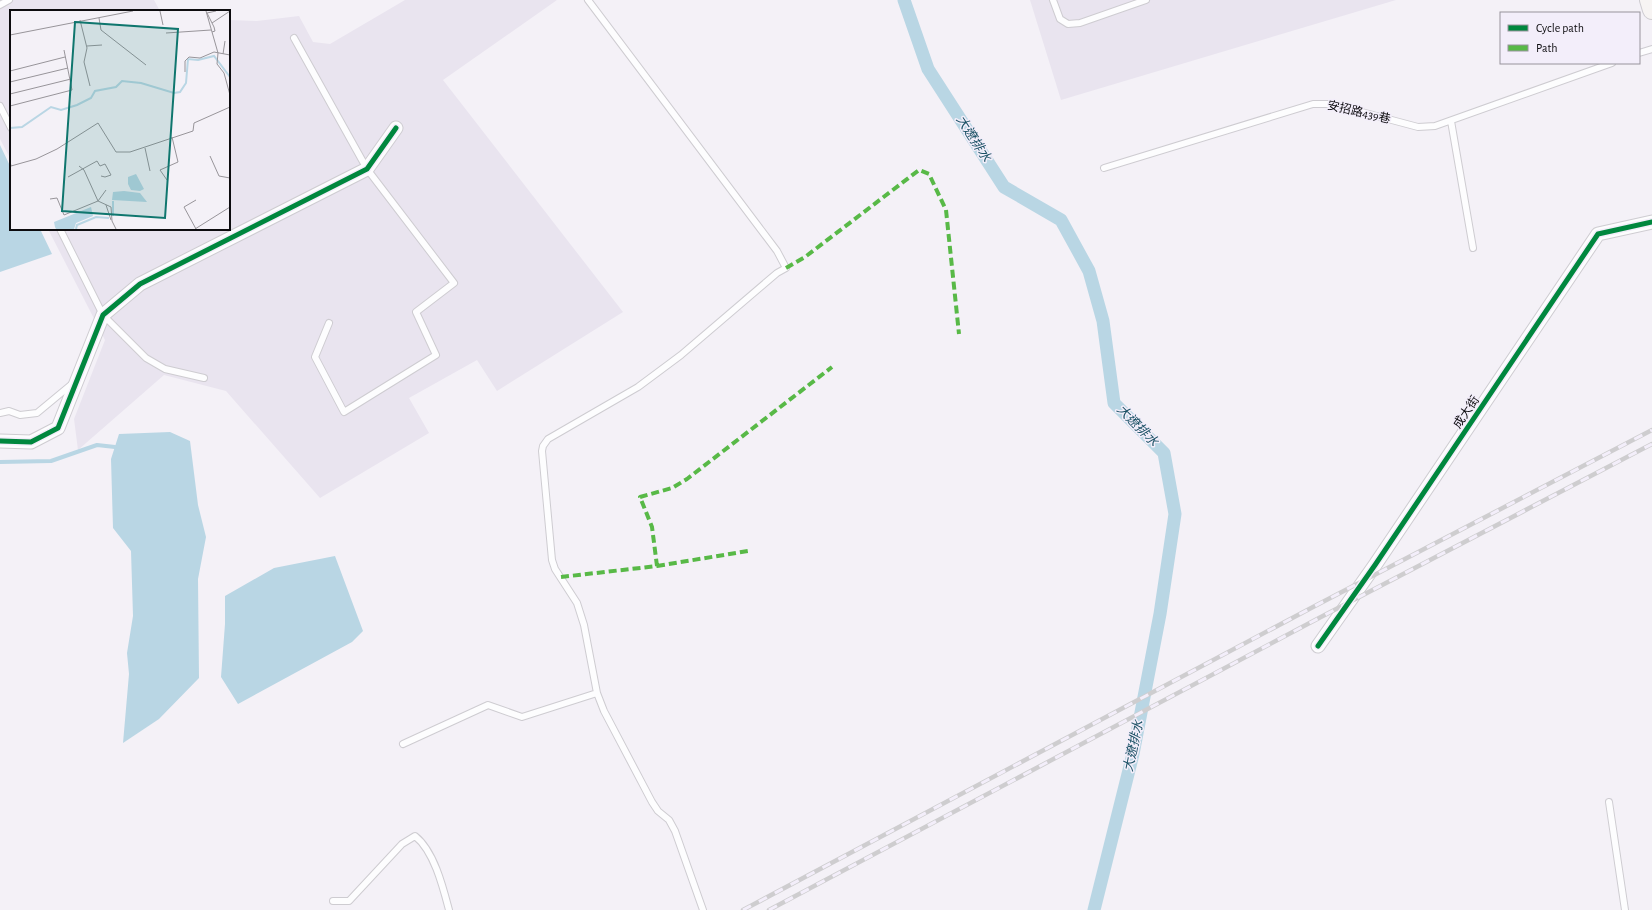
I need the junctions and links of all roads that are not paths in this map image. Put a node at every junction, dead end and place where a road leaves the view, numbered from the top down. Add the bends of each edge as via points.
1 (9, 0) edge
2 (588, 0) edge
3 (1053, 0) edge
4 (1146, 0) edge
5 (1649, 0) edge
6 (0, 5) edge
7 (1652, 10) edge
8 (294, 38) dead end
9 (1652, 49) edge
10 (1640, 53) edge
11 (1609, 64) edge
12 (0, 106) edge
13 (1452, 121) junction
14 (10, 126) edge
15 (396, 128) dead end
16 (1104, 168) dead end
17 (367, 169) junction
18 (1652, 222) edge
19 (60, 230) edge
20 (1473, 248) dead end
21 (103, 315) junction
22 (329, 323) dead end
23 (204, 378) dead end
24 (78, 379) junction
25 (0, 413) edge
26 (0, 442) edge
27 (1318, 646) dead end
28 (597, 693) junction
29 (403, 744) dead end
30 (1609, 802) dead end
31 (333, 901) dead end
32 (448, 910) edge
33 (703, 910) edge
34 (1625, 910) edge

1 - 6 lane
2 - 28 lane via 777,251 786,268 681,355 644,382 548,439 543,446 552,560 577,603 584,625
3 - 4 lane via 1060,19 1068,24 1080,23
5 - 7 main road
8 - 17 lane
9 - 10 lane
11 - 13 lane, 安招路439巷
12 - 14 lane
13 - 16 lane, 安招路439巷 via 1418,127 1343,107 1312,104
13 - 20 lane
15 - 17 street
17 - 21 street via 140,284
17 - 22 lane via 454,283 416,312 436,355 344,412 315,357
18 - 27 street, 成大街 via 1598,234
19 - 21 lane
21 - 23 lane via 146,358 165,369
21 - 24 street
24 - 25 lane via 37,413
24 - 26 street via 58,428 30,442
28 - 29 lane via 522,717 488,705
28 - 33 lane via 652,802 669,820 675,831
30 - 34 lane
31 - 32 lane via 349,901 402,844 415,836 421,841 440,878

